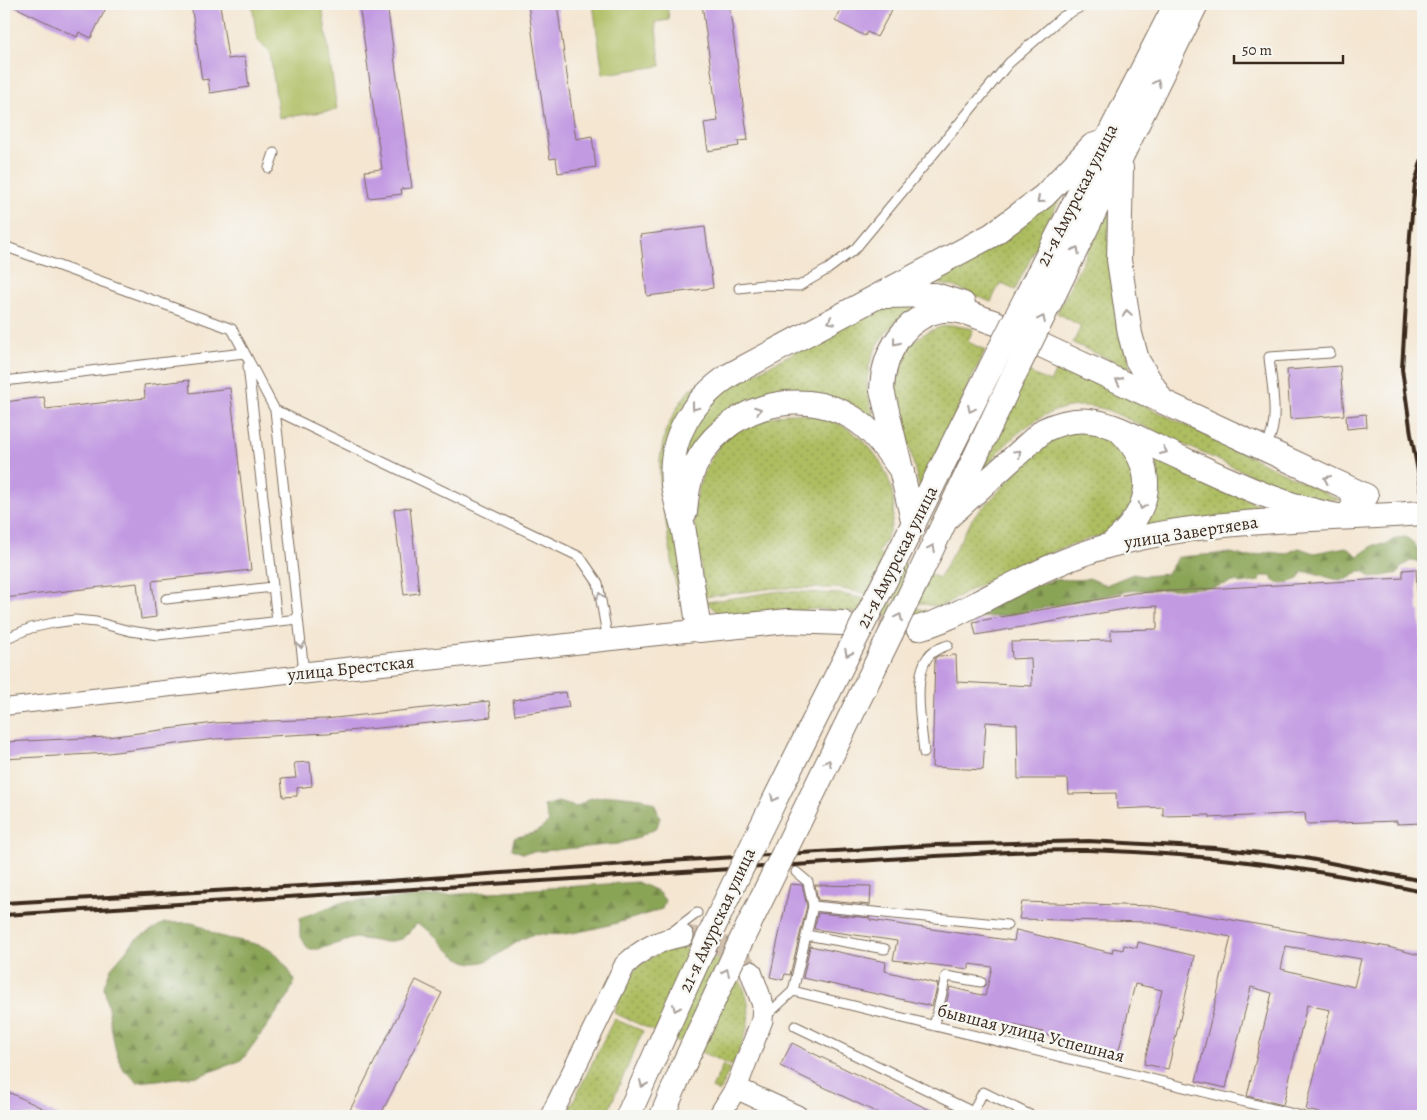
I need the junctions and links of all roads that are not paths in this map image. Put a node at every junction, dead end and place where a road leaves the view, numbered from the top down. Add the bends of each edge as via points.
1 (1086, 4) edge
2 (1176, 4) edge
3 (1196, 4) edge
4 (1104, 142) junction
5 (274, 153) dead end
6 (1121, 157) junction
7 (269, 168) dead end
8 (4, 246) edge
9 (739, 288) dead end
10 (874, 298) junction
11 (1041, 345) dead end
12 (1330, 353) dead end
13 (246, 357) junction
14 (4, 381) edge
15 (1163, 402) junction
16 (275, 410) junction
17 (1120, 431) junction
18 (1262, 449) junction
19 (902, 471) junction
20 (1351, 490) junction
21 (1416, 513) edge
22 (948, 517) junction
23 (1344, 517) junction
24 (914, 524) junction
25 (684, 529) junction
26 (1111, 545) junction
27 (273, 587) junction
28 (166, 599) dead end
29 (298, 619) junction
30 (276, 621) junction
31 (843, 624) tunnel mouth
32 (918, 628) tunnel mouth
33 (699, 630) junction
34 (4, 639) edge
35 (608, 641) junction
36 (948, 645) dead end
37 (304, 673) junction
38 (4, 707) edge
39 (924, 753) dead end
40 (796, 872) dead end
41 (813, 906) junction
42 (697, 913) dead end
43 (1006, 924) dead end
44 (683, 936) tunnel mouth
45 (806, 936) junction
46 (662, 940) junction
47 (885, 949) dead end
48 (751, 972) tunnel mouth
49 (981, 982) dead end
50 (794, 991) junction
51 (762, 1020) junction
52 (796, 1026) dead end
53 (934, 1026) junction
54 (736, 1088) junction
55 (972, 1114) edge
56 (551, 1116) edge
57 (628, 1116) edge
58 (662, 1116) edge
59 (719, 1116) edge
60 (797, 1116) edge
61 (1032, 1116) edge
62 (1302, 1116) edge

1 - 9 lane via 1062,17 1009,63 843,260 799,286
2 - 4 main road, 21-я Амурская улица
6 -> 3 main road, 21-я Амурская улица
4 -> 10 main road via 1092,146 1058,183 1009,224
4 -> 24 main road, 21-я Амурская улица, bridge
5 - 7 lane
15 -> 6 main road via 1136,360 1130,334 1119,246
22 -> 6 main road, 21-я Амурская улица, bridge
8 - 13 lane via 232,329
10 -> 19 main road via 897,295 956,300 988,320 954,310 934,312 912,324 891,348 884,367 882,390
10 -> 25 main road via 730,375 695,406 680,431 672,471
15 -> 11 main road
12 - 18 lane via 1269,357 1274,427 1270,441
13 - 14 lane
13 - 16 lane
13 - 27 lane
15 - 18 main road
16 - 29 lane
35 -> 16 lane via 598,583 580,557
22 -> 17 main road via 1044,430 1076,420 1096,422
17 -> 23 main road via 1287,504
17 -> 26 main road via 1137,452 1146,478 1146,490 1140,512
20 -> 18 main road
19 - 24 main road
25 -> 19 main road via 688,488 698,460 727,426 764,407 800,402 837,410 871,433
20 - 21 main road
20 - 23 main road via 1354,506
21 - 23 main road, улица Завертяева
58 -> 22 main road, 21-я Амурская улица, bridge via 739,945
23 - 26 main road, улица Завертяева via 1205,526
24 -> 57 main road, 21-я Амурская улица, bridge via 712,925
25 - 33 main road
26 - 32 main road, улица Завертяева via 1052,565 941,622
27 - 28 lane
27 - 30 lane
29 - 30 lane
29 -> 37 lane
30 - 34 lane via 158,634 75,620 45,624
31 - 33 main road via 788,621
33 - 35 street, улица Брестская
35 - 37 street, улица Брестская
36 - 39 lane via 929,655 923,665 919,692
37 - 38 street, улица Брестская
40 - 41 lane via 808,882
41 - 43 lane
41 - 45 lane
42 - 46 lane
44 - 46 street
45 - 47 lane
45 - 50 lane
46 - 56 street via 645,948 626,965
48 - 51 street via 763,1005
49 - 53 lane via 946,976
50 - 51 lane
50 - 53 lane, бывшая улица Успешная
51 - 54 street
52 - 55 lane
53 - 62 lane, бывшая улица Успешная
54 - 59 street
54 - 60 street
55 - 61 lane via 983,1092

